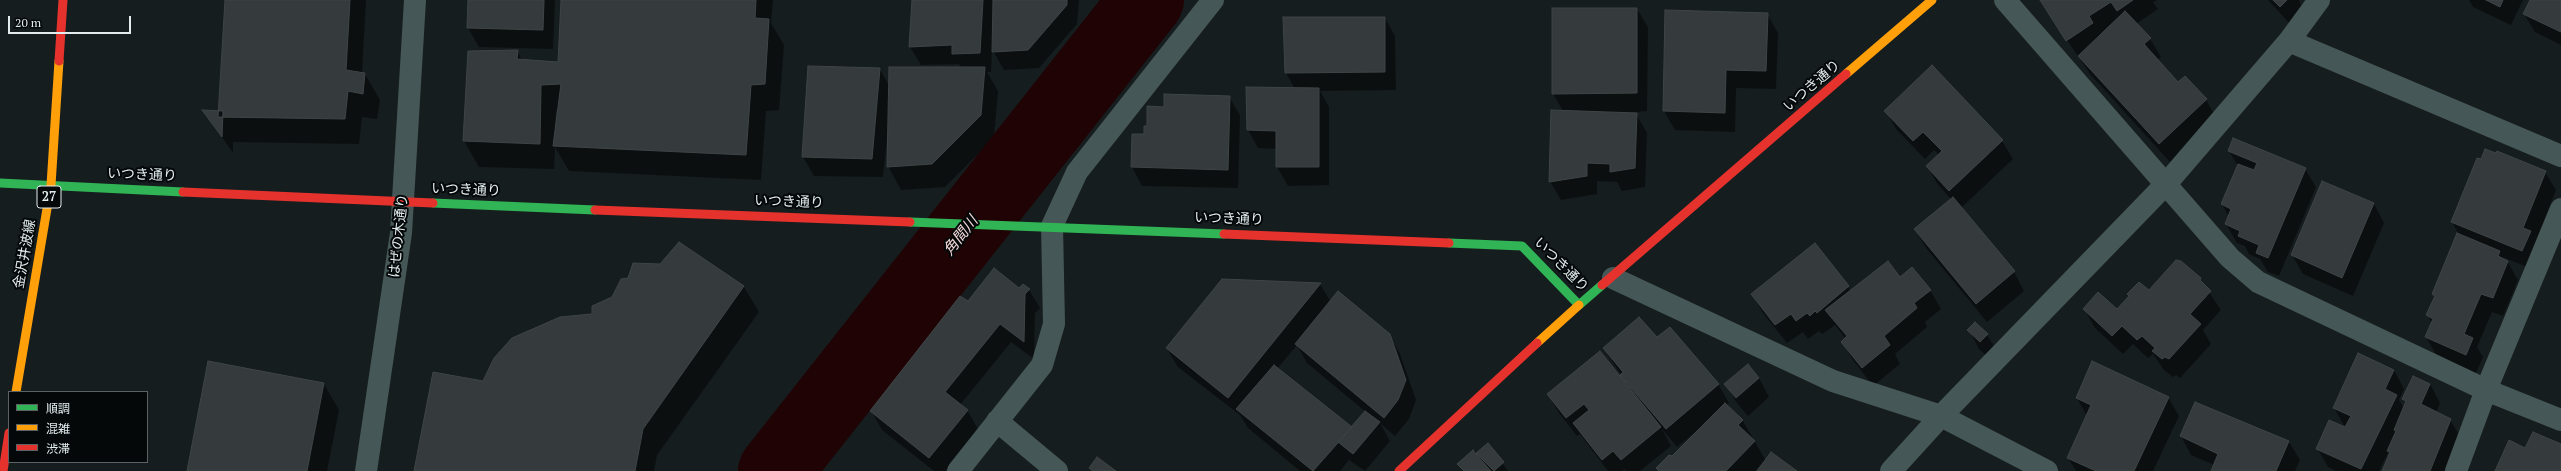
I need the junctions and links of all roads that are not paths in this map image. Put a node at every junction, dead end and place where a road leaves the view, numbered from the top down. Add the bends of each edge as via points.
1 (63, 0) edge
2 (415, 0) edge
3 (1213, 0) edge
4 (1932, 0) edge
5 (2005, 0) edge
6 (2319, 0) edge
7 (2289, 41) junction
8 (2561, 156) edge
9 (0, 183) edge
10 (2166, 184) junction
11 (51, 185) junction
12 (403, 202) junction
13 (2561, 209) edge
14 (1052, 226) junction
15 (1613, 278) junction
16 (1579, 305) junction
17 (2486, 390) junction
18 (16, 391) edge
19 (1941, 416) junction
20 (2561, 420) edge
21 (997, 421) junction
22 (8, 439) edge
23 (3, 471) edge
24 (366, 471) edge
25 (958, 471) edge
26 (1057, 471) edge
27 (1399, 471) edge
28 (1891, 471) edge
29 (2047, 471) edge
30 (2456, 471) edge

1 - 11 street, 金沢井波線 / 27
2 - 12 street, はぜの木通り
3 - 14 street via 1077,172
4 - 15 street, いつき通り
5 - 10 street
6 - 7 street
7 - 8 street
7 - 10 street
9 - 11 street, いつき通り
10 - 17 street via 2230,258 2258,282
10 - 19 street
11 - 12 street, いつき通り
11 - 18 street, 金沢井波線 / 27
12 - 14 street, いつき通り
12 - 24 street, はぜの木通り via 394,285
13 - 17 street
14 - 16 street, いつき通り via 1522,246
14 - 21 street via 1054,324 1042,365
15 - 16 street, いつき通り
15 - 19 street via 1833,381
16 - 27 street
17 - 20 street
17 - 30 street
19 - 28 street
19 - 29 street
21 - 25 street
21 - 26 street
22 - 23 street

